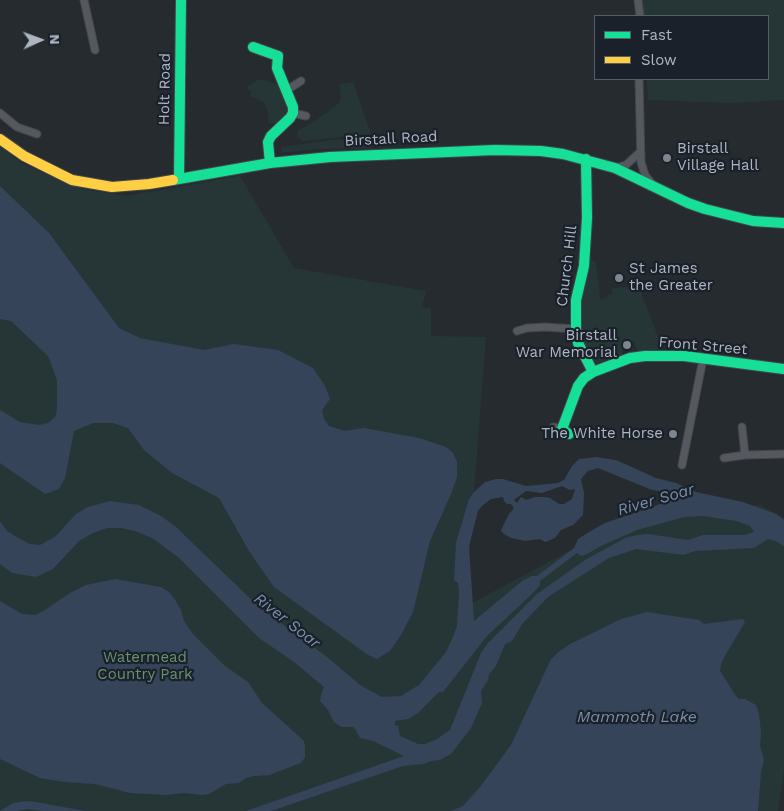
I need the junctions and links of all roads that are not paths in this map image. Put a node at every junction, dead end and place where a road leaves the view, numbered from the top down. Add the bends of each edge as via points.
1 (84, 0) edge
2 (181, 0) edge
3 (638, 0) edge
4 (640, 15) edge
5 (253, 47) dead end
6 (95, 50) dead end
7 (639, 80) edge
8 (300, 81) dead end
9 (288, 90) junction
10 (0, 113) edge
11 (293, 113) junction
12 (306, 116) dead end
13 (37, 134) dead end
14 (0, 139) edge
15 (640, 152) junction
16 (586, 160) junction
17 (270, 163) junction
18 (615, 168) junction
19 (179, 178) junction
20 (656, 188) junction
21 (784, 223) edge
22 (576, 329) junction
23 (517, 331) dead end
24 (703, 359) junction
25 (784, 369) edge
26 (593, 372) junction
27 (742, 426) dead end
28 (562, 430) dead end
29 (784, 454) edge
30 (746, 455) junction
31 (724, 458) dead end
32 (682, 465) dead end

1 - 6 street
2 - 19 street, Holt Road
3 - 4 street
5 - 9 street via 278,56 277,68
7 - 15 street
8 - 9 street
9 - 11 street
10 - 13 street via 17,127
11 - 12 street
11 - 17 street via 268,142
14 - 19 street, Birstall Road via 24,156 72,180 112,187
15 - 18 street via 626,165
15 - 20 street via 645,175
16 - 17 street, Birstall Road via 541,151 495,150
16 - 18 street, Birstall Road
16 - 22 street, Church Hill via 587,218 584,266 576,300
17 - 19 street, Birstall Road
18 - 20 street, Birstall Road
20 - 21 street, Birstall Road via 718,213 753,221
22 - 23 street via 545,327
22 - 26 street, Church Hill via 581,350
24 - 25 street, Front Street
24 - 26 street, Front Street via 645,356
24 - 32 street
26 - 28 street via 578,386
27 - 30 street
29 - 30 street
30 - 31 street

